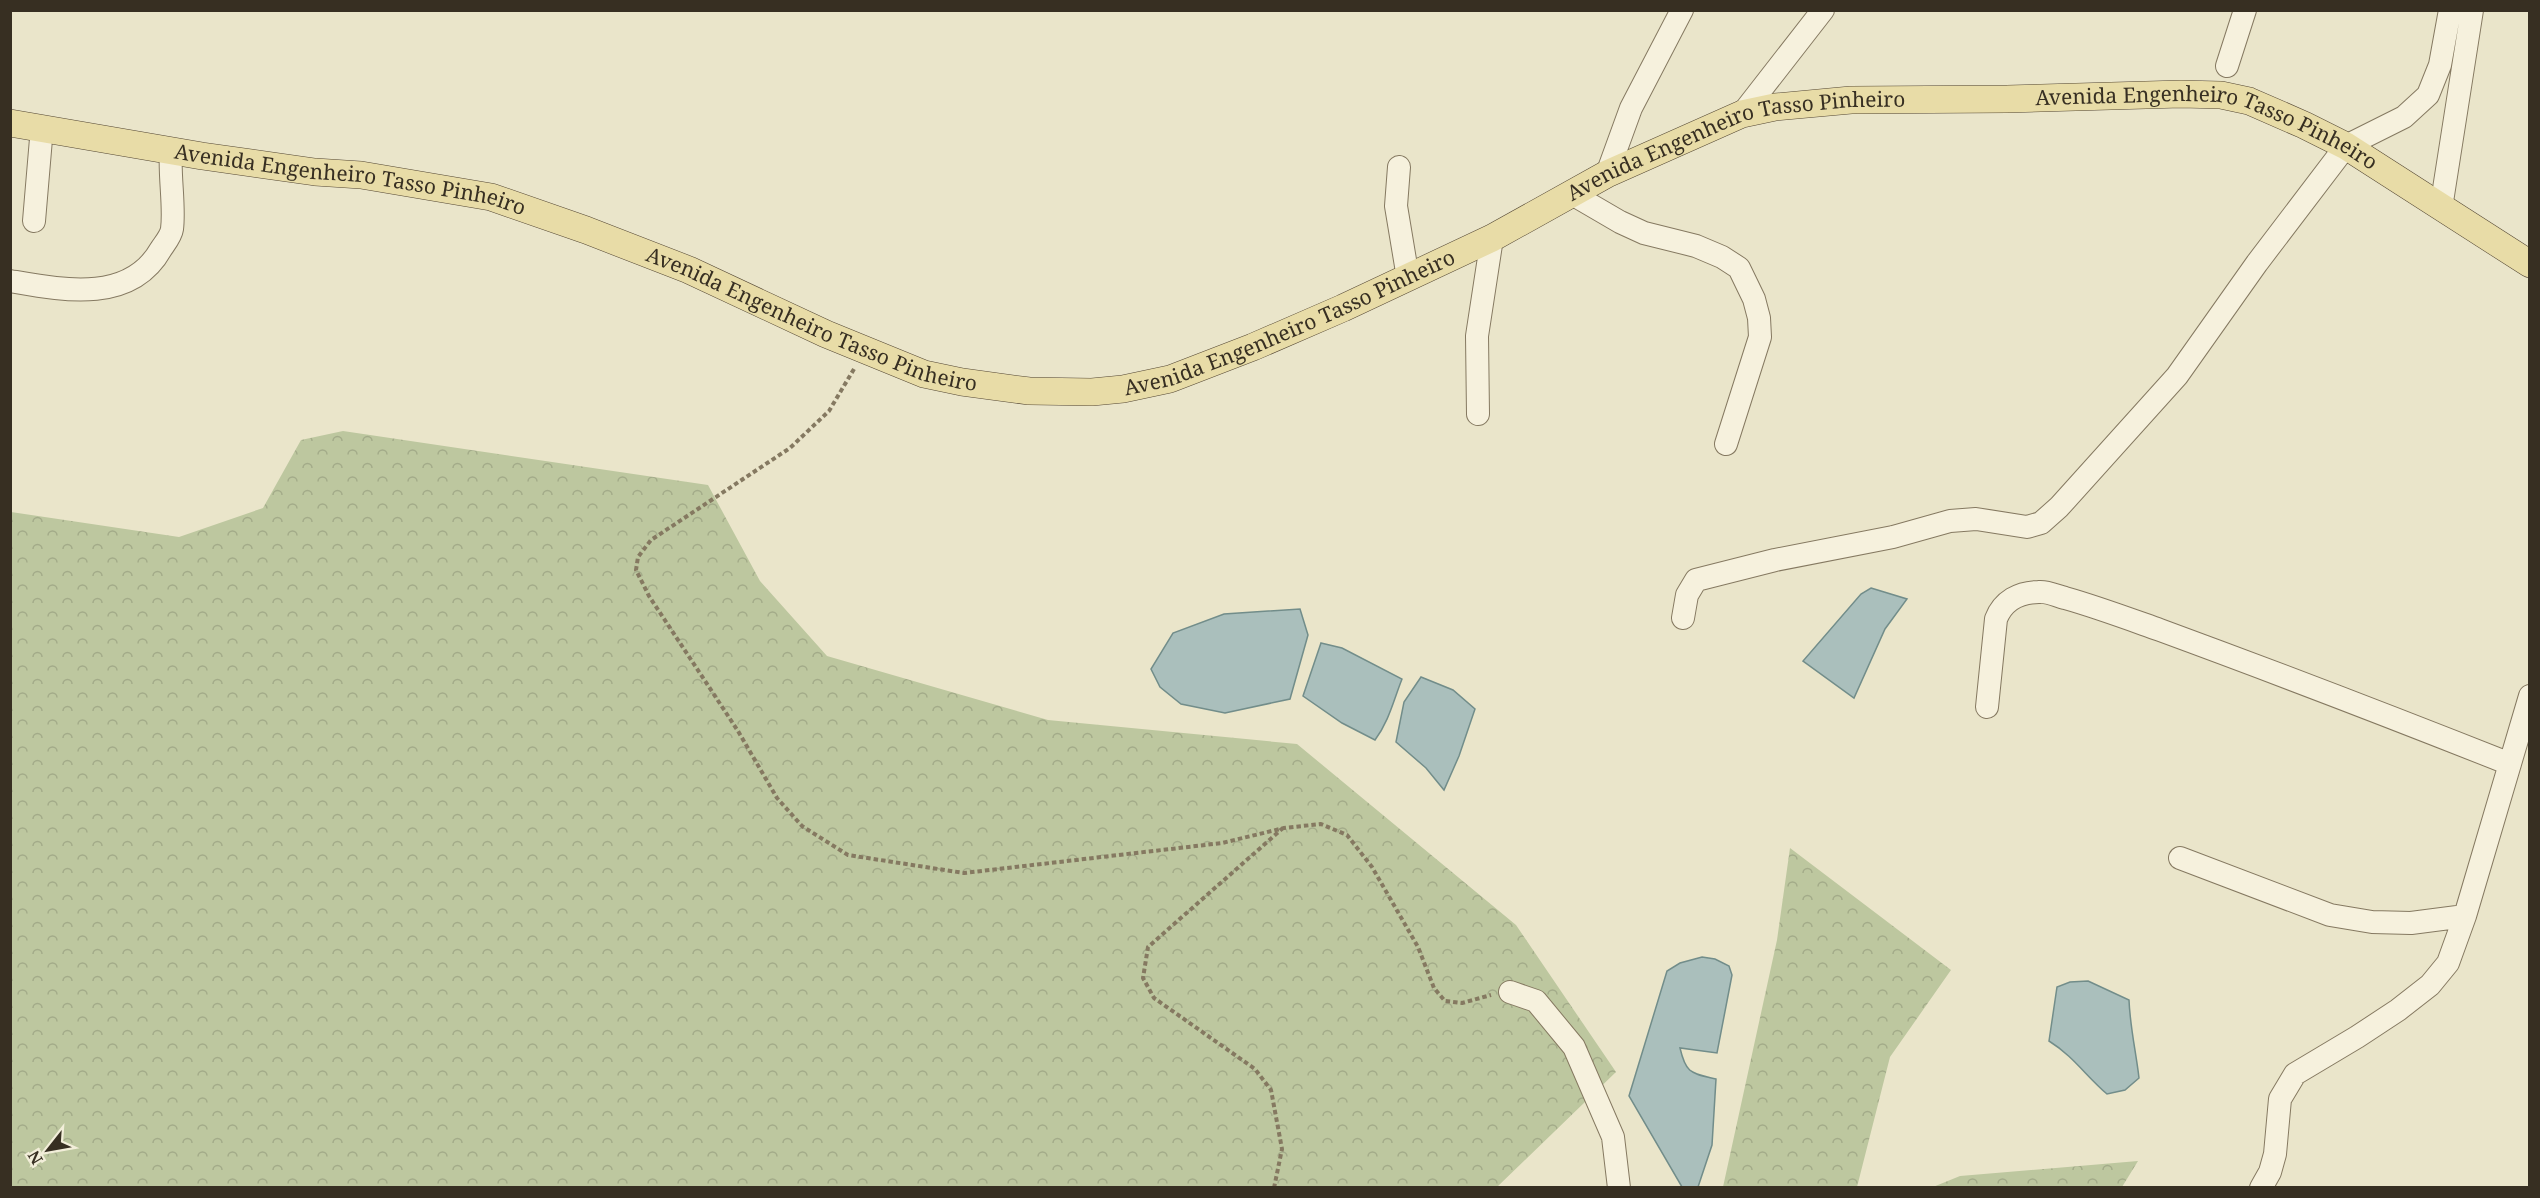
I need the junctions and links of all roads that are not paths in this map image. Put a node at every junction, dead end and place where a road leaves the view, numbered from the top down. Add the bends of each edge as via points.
1 (1682, 10) edge
2 (1823, 10) edge
3 (2246, 10) edge
4 (2450, 10) edge
5 (2472, 10) edge
6 (2227, 66) dead end
7 (1742, 114) junction
8 (10, 123) edge
9 (42, 127) junction
10 (2346, 146) junction
11 (171, 150) junction
12 (1399, 167) dead end
13 (1608, 174) junction
14 (1572, 194) junction
15 (2441, 208) junction
16 (34, 221) dead end
17 (1492, 238) junction
18 (2529, 264) edge
19 (1408, 278) junction
20 (10, 281) edge
21 (1478, 414) dead end
22 (1726, 444) dead end
23 (1683, 618) dead end
24 (2529, 696) edge
25 (1987, 707) dead end
26 (2510, 764) junction
27 (2180, 858) dead end
28 (2465, 916) junction
29 (1510, 992) road end
30 (1619, 1188) edge
31 (2261, 1188) edge

1 - 13 street via 1635,99
2 - 7 street
3 - 6 street
4 - 10 street via 2440,65 2428,95 2404,117
5 - 15 street
7 - 10 main road, Avenida Engenheiro Tasso Pinheiro via 1851,100 2221,95 2249,101
7 - 13 main road, Avenida Engenheiro Tasso Pinheiro
8 - 9 main road, Avenida Engenheiro Tasso Pinheiro
9 - 11 main road, Avenida Engenheiro Tasso Pinheiro
9 - 16 street
10 - 15 main road, Avenida Engenheiro Tasso Pinheiro
10 - 23 street via 2177,375 2060,507 2041,523 2027,527 1976,519 1950,521 1696,580 1687,595
11 - 19 main road, Avenida Engenheiro Tasso Pinheiro via 491,197 689,270 826,334 924,374 996,388 1092,392 1170,379
11 - 20 street via 172,231 156,259 135,278 104,290 59,290
12 - 19 street via 1396,206
13 - 14 main road, Avenida Engenheiro Tasso Pinheiro
14 - 17 main road, Avenida Engenheiro Tasso Pinheiro
14 - 22 street via 1644,233 1696,246 1739,268 1760,318 1760,337
15 - 18 main road, Avenida Engenheiro Tasso Pinheiro
17 - 19 main road, Avenida Engenheiro Tasso Pinheiro
17 - 21 street via 1477,336
24 - 26 street
25 - 26 street via 2000,609 2010,599 2041,591 2094,606 2369,707
26 - 28 street
27 - 28 street via 2330,915 2372,922
28 - 31 street via 2448,963 2430,985 2290,1080 2280,1099 2275,1154
29 - 30 street via 1536,1002 1574,1047 1613,1137

